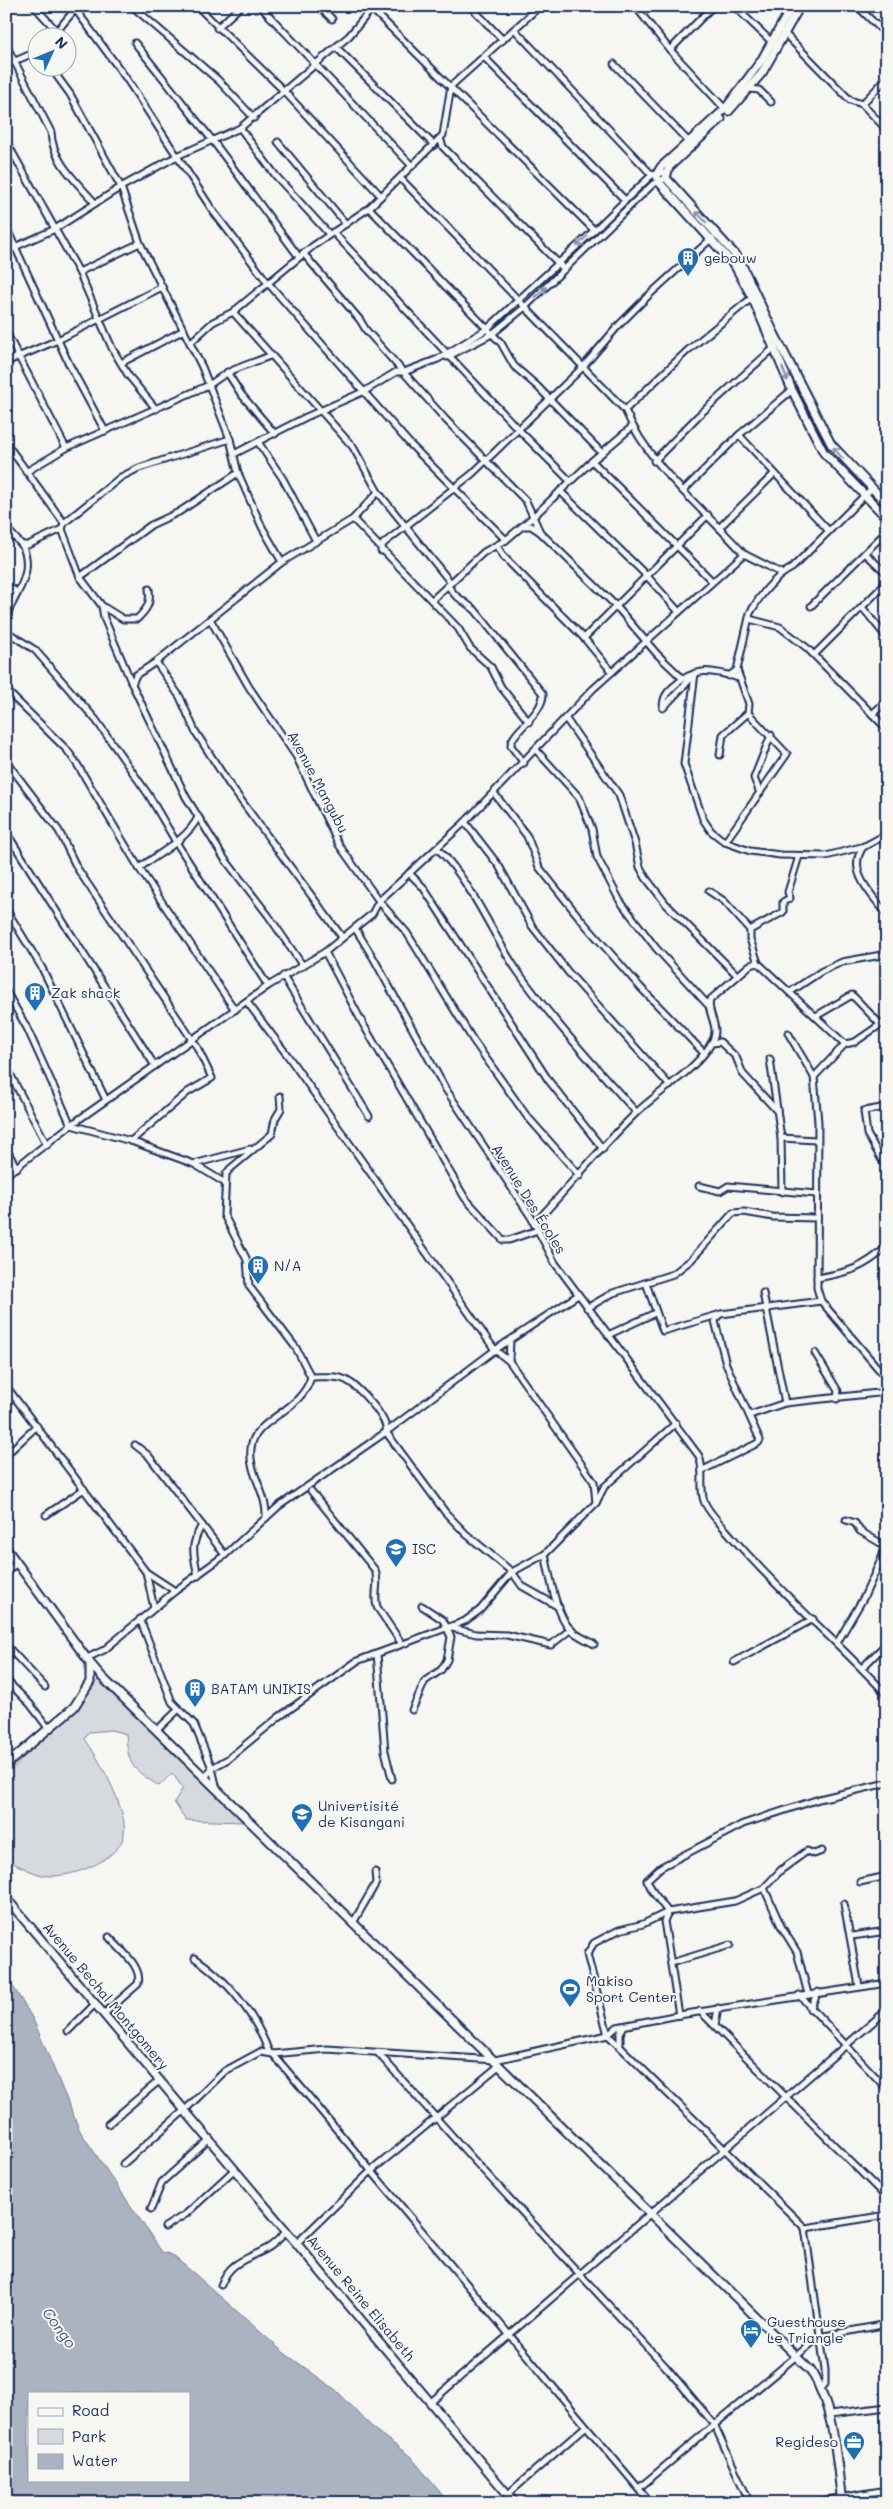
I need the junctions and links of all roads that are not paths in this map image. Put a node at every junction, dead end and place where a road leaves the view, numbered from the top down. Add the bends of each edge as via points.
1 (34, 6) edge
2 (132, 6) edge
3 (196, 6) edge
4 (241, 6) edge
5 (260, 6) edge
6 (319, 6) edge
7 (470, 6) edge
8 (635, 6) edge
9 (714, 6) edge
10 (734, 6) edge
11 (792, 6) edge
12 (800, 6) edge
13 (858, 6) edge
14 (75, 7) edge
15 (537, 7) edge
16 (374, 8) edge
17 (332, 19) dead end
18 (54, 28) edge
19 (58, 28) edge
20 (217, 28) junction
21 (515, 30) junction
22 (783, 32) junction
23 (887, 35) edge
24 (503, 40) junction
25 (135, 43) dead end
26 (774, 44) junction
27 (6, 45) edge
28 (336, 48) junction
29 (670, 50) junction
30 (28, 56) edge
31 (485, 58) junction
32 (14, 63) junction
33 (314, 64) junction
34 (614, 64) dead end
35 (6, 65) edge
36 (58, 78) edge
37 (887, 78) edge
38 (451, 86) junction
39 (750, 89) junction
40 (284, 91) junction
41 (771, 102) dead end
42 (862, 104) junction
43 (727, 111) junction
44 (254, 118) junction
45 (240, 128) junction
46 (887, 130) edge
47 (440, 138) junction
48 (6, 141) edge
49 (213, 141) junction
50 (688, 141) junction
51 (278, 142) dead end
52 (434, 145) junction
53 (177, 156) junction
54 (412, 166) junction
55 (666, 175) junction
56 (656, 177) junction
57 (400, 178) junction
58 (121, 187) junction
59 (381, 196) junction
60 (625, 200) junction
61 (95, 203) junction
62 (370, 208) junction
63 (346, 224) junction
64 (6, 227) edge
65 (602, 228) junction
66 (55, 229) junction
67 (594, 230) junction
68 (331, 233) junction
69 (719, 235) junction
70 (712, 238) junction
71 (140, 243) junction
72 (15, 247) junction
73 (6, 251) edge
74 (301, 255) junction
75 (558, 263) junction
76 (564, 269) junction
77 (79, 272) junction
78 (268, 283) junction
79 (162, 287) junction
80 (755, 296) junction
81 (519, 301) junction
82 (525, 307) junction
83 (233, 312) junction
84 (98, 320) junction
85 (184, 330) junction
86 (488, 330) junction
87 (6, 332) edge
88 (492, 334) junction
89 (58, 340) junction
90 (191, 342) junction
91 (775, 347) junction
92 (448, 355) junction
93 (270, 356) junction
94 (18, 357) junction
95 (6, 362) edge
96 (122, 363) junction
97 (583, 368) junction
98 (227, 372) junction
99 (405, 374) junction
100 (209, 385) junction
101 (792, 390) junction
102 (365, 391) junction
103 (549, 399) junction
104 (156, 409) junction
105 (322, 410) junction
106 (625, 410) junction
107 (632, 427) junction
108 (518, 429) junction
109 (105, 431) junction
110 (275, 434) junction
111 (738, 434) junction
112 (230, 438) junction
113 (258, 442) junction
114 (6, 443) edge
115 (66, 448) junction
116 (602, 453) junction
117 (234, 454) junction
118 (486, 461) junction
119 (592, 461) junction
120 (654, 461) junction
121 (26, 472) junction
122 (238, 473) junction
123 (774, 474) junction
124 (570, 481) junction
125 (454, 489) junction
126 (871, 489) junction
127 (684, 490) junction
128 (560, 491) junction
129 (378, 492) junction
130 (865, 495) junction
131 (887, 504) edge
132 (708, 515) junction
133 (534, 517) junction
134 (887, 518) edge
135 (352, 519) junction
136 (63, 526) junction
137 (405, 526) junction
138 (523, 526) junction
139 (720, 527) junction
140 (6, 528) edge
141 (828, 530) junction
142 (540, 532) junction
143 (887, 532) edge
144 (506, 540) junction
145 (316, 541) junction
146 (678, 544) junction
147 (22, 545) junction
148 (497, 546) junction
149 (382, 550) junction
150 (865, 553) junction
151 (744, 554) junction
152 (282, 562) junction
153 (781, 573) junction
154 (646, 574) junction
155 (887, 574) edge
156 (80, 577) junction
157 (712, 581) junction
158 (887, 582) edge
159 (449, 584) junction
160 (6, 585) edge
161 (149, 589) dead end
162 (17, 592) junction
163 (432, 600) junction
164 (102, 606) junction
165 (616, 606) junction
166 (811, 606) dead end
167 (862, 607) junction
168 (679, 612) junction
169 (6, 616) edge
170 (210, 619) junction
171 (749, 619) junction
172 (6, 631) edge
173 (584, 638) junction
174 (887, 638) edge
175 (647, 641) junction
176 (815, 654) junction
177 (156, 662) junction
178 (737, 670) junction
179 (612, 672) junction
180 (729, 676) junction
181 (682, 678) junction
182 (739, 678) junction
183 (132, 684) junction
184 (6, 690) edge
185 (887, 702) edge
186 (748, 713) junction
187 (872, 714) junction
188 (566, 719) junction
189 (529, 722) junction
190 (887, 729) edge
191 (771, 735) junction
192 (536, 750) junction
193 (720, 755) dead end
194 (6, 761) edge
195 (524, 763) junction
196 (494, 793) junction
197 (760, 793) junction
198 (198, 817) junction
199 (465, 822) junction
200 (6, 832) edge
201 (887, 834) edge
202 (176, 842) junction
203 (724, 842) junction
204 (865, 846) junction
205 (437, 848) junction
206 (798, 856) junction
207 (139, 868) junction
208 (409, 873) junction
209 (709, 891) dead end
210 (379, 901) junction
211 (6, 909) edge
212 (887, 914) edge
213 (355, 928) junction
214 (750, 930) junction
215 (342, 937) junction
216 (325, 952) junction
217 (887, 954) edge
218 (758, 964) junction
219 (303, 966) junction
220 (737, 975) junction
221 (284, 976) junction
222 (268, 986) junction
223 (6, 991) edge
224 (790, 992) junction
225 (247, 1002) junction
226 (709, 1006) junction
227 (235, 1010) junction
228 (816, 1016) junction
229 (887, 1020) edge
230 (880, 1024) junction
231 (788, 1033) dead end
232 (192, 1040) junction
233 (712, 1043) junction
234 (845, 1044) junction
235 (704, 1053) junction
236 (770, 1059) dead end
237 (6, 1066) edge
238 (155, 1066) junction
239 (814, 1077) junction
240 (670, 1086) junction
241 (280, 1096) dead end
242 (106, 1100) junction
243 (887, 1107) edge
244 (777, 1111) junction
245 (636, 1112) junction
246 (369, 1116) dead end
247 (71, 1125) junction
248 (781, 1138) junction
249 (816, 1140) junction
250 (131, 1141) junction
251 (47, 1145) junction
252 (6, 1149) edge
253 (253, 1149) junction
254 (603, 1149) junction
255 (194, 1164) junction
256 (17, 1168) junction
257 (887, 1170) edge
258 (6, 1175) edge
259 (580, 1176) junction
260 (224, 1183) junction
261 (699, 1186) dead end
262 (782, 1192) junction
263 (817, 1194) junction
264 (817, 1218) junction
265 (534, 1224) junction
266 (538, 1230) junction
267 (887, 1247) edge
268 (817, 1278) junction
269 (646, 1283) junction
270 (763, 1293) dead end
271 (578, 1295) junction
272 (820, 1301) junction
273 (766, 1307) junction
274 (586, 1308) junction
275 (655, 1313) junction
276 (718, 1316) junction
277 (608, 1335) junction
278 (510, 1341) junction
279 (495, 1350) junction
280 (815, 1353) dead end
281 (509, 1361) junction
282 (311, 1377) junction
283 (887, 1379) edge
284 (6, 1386) edge
285 (887, 1392) edge
286 (836, 1399) junction
287 (784, 1404) junction
288 (750, 1415) junction
289 (676, 1423) junction
290 (37, 1426) junction
291 (386, 1432) junction
292 (134, 1445) dead end
293 (6, 1455) edge
294 (703, 1470) junction
295 (315, 1481) junction
296 (594, 1482) junction
297 (604, 1487) junction
298 (84, 1489) junction
299 (311, 1491) junction
300 (299, 1492) junction
301 (596, 1503) junction
302 (46, 1515) dead end
303 (266, 1518) junction
304 (846, 1520) dead end
305 (202, 1525) junction
306 (884, 1542) edge
307 (6, 1548) edge
308 (545, 1554) junction
309 (225, 1555) junction
310 (17, 1563) junction
311 (6, 1572) edge
312 (146, 1572) junction
313 (512, 1572) junction
314 (198, 1576) junction
315 (175, 1591) junction
316 (422, 1606) dead end
317 (559, 1606) junction
318 (154, 1608) junction
319 (140, 1619) junction
320 (813, 1619) junction
321 (447, 1627) junction
322 (571, 1629) junction
323 (837, 1643) junction
324 (887, 1643) edge
325 (402, 1644) junction
326 (594, 1644) dead end
327 (6, 1645) edge
328 (377, 1654) junction
329 (88, 1660) junction
330 (734, 1662) dead end
331 (862, 1668) junction
332 (102, 1677) junction
333 (6, 1680) edge
334 (90, 1682) junction
335 (45, 1687) dead end
336 (887, 1695) edge
337 (178, 1710) junction
338 (412, 1710) dead end
339 (49, 1728) junction
340 (157, 1730) junction
341 (6, 1765) edge
342 (212, 1768) junction
343 (204, 1778) junction
344 (392, 1778) dead end
345 (887, 1784) edge
346 (218, 1792) junction
347 (822, 1851) dead end
348 (375, 1872) dead end
349 (887, 1876) edge
350 (860, 1882) dead end
351 (764, 1888) junction
352 (6, 1898) edge
353 (844, 1904) dead end
354 (668, 1912) junction
355 (353, 1923) junction
356 (887, 1931) edge
357 (852, 1936) junction
358 (109, 1937) dead end
359 (730, 1945) dead end
360 (195, 1958) dead end
361 (671, 1963) junction
362 (887, 1983) edge
363 (859, 1986) junction
364 (818, 1992) junction
365 (808, 1994) junction
366 (799, 1995) junction
367 (96, 2003) junction
368 (718, 2008) junction
369 (810, 2008) junction
370 (887, 2010) edge
371 (700, 2011) junction
372 (105, 2013) junction
373 (679, 2014) junction
374 (715, 2025) junction
375 (624, 2026) junction
376 (68, 2031) dead end
377 (608, 2035) junction
378 (620, 2044) junction
379 (844, 2044) junction
380 (271, 2053) junction
381 (378, 2053) junction
382 (497, 2062) junction
383 (160, 2080) junction
384 (887, 2089) edge
385 (786, 2096) junction
386 (186, 2110) junction
387 (435, 2118) junction
388 (108, 2124) dead end
389 (210, 2139) junction
390 (725, 2150) junction
391 (123, 2164) dead end
392 (235, 2169) junction
393 (371, 2171) junction
394 (887, 2198) edge
395 (151, 2209) dead end
396 (650, 2213) junction
397 (887, 2215) edge
398 (165, 2226) dead end
399 (805, 2228) junction
400 (287, 2231) junction
401 (298, 2242) junction
402 (579, 2272) junction
403 (221, 2285) dead end
404 (887, 2324) edge
405 (509, 2336) junction
406 (819, 2337) junction
407 (797, 2356) junction
408 (822, 2389) junction
409 (431, 2402) junction
410 (887, 2407) edge
411 (830, 2414) junction
412 (714, 2424) junction
413 (585, 2427) junction
414 (638, 2488) junction
415 (887, 2490) edge
416 (508, 2494) junction
417 (842, 2500) edge
418 (515, 2503) edge
419 (650, 2503) edge
420 (750, 2503) edge
421 (809, 2503) edge

1 - 18 street
2 - 44 street via 218,80
3 - 20 street
4 - 20 street
5 - 33 street
6 - 17 street
7 - 24 street
8 - 29 street
9 - 29 street
10 - 26 street
11 - 26 street
12 - 22 street
13 - 23 street
14 - 19 street
14 - 53 street
15 - 21 street
16 - 28 street
16 - 38 street via 444,83
20 - 40 street
21 - 24 street
21 - 56 street
22 - 26 street
22 - 42 street via 850,100
24 - 31 street
25 - 49 street
26 - 39 street via 767,65
26 - 43 street
27 - 32 street
28 - 33 street
28 - 52 street
29 - 43 street
30 - 32 street
31 - 38 street
31 - 60 street
32 - 35 street
32 - 61 street via 51,132 52,146 59,159
33 - 40 street
33 - 54 street
34 - 50 street
36 - 58 street
37 - 42 street
38 - 47 street
38 - 67 street
39 - 41 street via 758,90
39 - 43 street
40 - 44 street
40 - 59 street
42 - 46 street
43 - 50 street
43 - 55 street
44 - 45 street
45 - 49 street
45 - 68 street via 276,176
47 - 52 street
47 - 75 street via 443,147
48 - 66 street
49 - 53 street
49 - 74 street
50 - 56 street
51 - 63 street
52 - 54 street
53 - 58 street
53 - 78 street via 213,211
54 - 57 street
55 - 56 street
69 -> 55 street
56 - 60 street
56 - 65 street
56 - 70 street
57 - 59 street
57 - 81 street
58 - 61 street
58 - 71 street
59 - 62 street
60 - 65 street
61 - 66 street
62 - 63 street
62 - 86 street
63 - 68 street
64 - 72 street
65 - 67 street
65 - 76 street
66 - 72 street
66 - 77 street
67 -> 75 street
68 - 74 street
68 - 92 street
69 - 70 street
69 - 80 street via 739,259
70 - 80 street
70 - 97 street via 618,326
71 - 77 street
71 - 79 street
72 - 73 street
72 - 89 street
74 - 78 street
74 - 99 street
75 - 76 street
75 - 81 street
82 -> 76 street
77 - 84 street
78 - 83 street
78 - 102 street
79 - 84 street
79 - 85 street
80 - 91 street
80 - 106 street via 687,351
126 -> 80 street via 831,444
81 - 82 street
81 - 86 street
82 - 88 street
82 - 97 street
83 - 90 street via 213,322
83 - 93 street
84 - 89 street
84 - 96 street
85 - 90 street
85 - 96 street
86 - 88 street
86 - 92 street
87 - 94 street
88 - 92 street
88 - 103 street via 506,349 514,366
89 - 94 street
89 - 109 street
90 - 100 street
91 -> 101 street
91 - 120 street via 698,416
92 - 99 street
92 - 108 street
93 - 98 street
93 - 105 street
94 - 95 street
94 - 115 street
96 - 104 street
97 - 103 street
97 - 106 street
98 - 100 street
98 - 110 street via 240,394
99 - 102 street via 396,372
99 - 118 street
100 - 104 street
100 - 112 street
101 - 111 street
101 - 130 street via 824,453
102 - 105 street
102 - 125 street
103 - 108 street
103 - 116 street
104 - 109 street
105 - 110 street
105 - 129 street via 353,447
106 - 107 street
107 - 116 street
107 - 120 street
108 - 118 street
108 - 124 street
109 - 115 street
110 - 113 street
111 - 123 street
111 - 127 street
112 - 117 street
112 - 136 street via 121,477
113 - 117 street
113 - 145 street
114 - 121 street
115 - 121 street
116 - 119 street
117 - 122 street
118 - 125 street
118 - 133 street via 526,501
119 - 124 street
119 - 146 street
120 - 127 street
121 - 136 street
122 - 152 street
122 - 156 street via 179,512 152,525
123 - 139 street
123 - 141 street
124 - 128 street
125 - 137 street
125 - 144 street
126 - 130 street
126 - 131 street
127 - 132 street
128 - 133 street
128 - 154 street
129 - 135 street
129 - 137 street
130 - 134 street
130 - 141 street
132 - 139 street
132 - 146 street
133 - 138 street
133 - 142 street
135 - 145 street
135 - 149 street
136 - 147 street via 28,545
136 - 156 street
137 - 149 street via 383,544
137 - 159 street
138 - 142 street via 531,526
138 - 144 street
139 - 151 street
140 - 147 street
141 - 153 street via 792,568
142 - 165 street
143 - 150 street
144 - 148 street
145 - 152 street
146 - 154 street
146 - 157 street
147 - 162 street via 28,561 27,573
148 - 159 street via 484,552
148 - 173 street
149 - 163 street
150 - 155 street
150 - 166 street
151 - 153 street
151 - 157 street
152 - 170 street
153 - 171 street via 752,609
154 - 165 street
154 - 168 street
156 - 164 street
157 - 168 street
158 - 167 street
159 - 163 street
159 - 189 street via 455,595 475,610 542,690 544,697
160 - 162 street
161 - 164 street via 151,601 137,619 130,621 118,617
162 - 169 street
163 - 189 street via 458,628 470,648 491,667
164 - 183 street
165 - 173 street
165 - 175 street
167 - 174 street
167 - 176 street
168 - 175 street
170 - 177 street
170 - 210 street, Avenue Mangubu via 249,687 296,756 338,844
171 - 176 street via 780,627
171 - 178 street
172 - 202 street via 35,650 96,720 148,794
173 - 179 street
175 - 179 street
175 - 181 street
176 - 187 street
177 - 183 street via 136,675
177 - 215 street via 230,784
178 - 180 street
178 - 182 street
179 - 188 street
180 - 181 street via 696,671
180 - 182 street
181 - 203 street via 666,693 663,708 695,673 684,764 703,819
182 - 186 street via 749,704
183 - 198 street
184 - 207 street via 67,750
185 - 187 street
186 - 191 street
186 - 193 street via 723,735
187 - 190 street
188 - 192 street
188 - 220 street via 619,795 646,878 666,904
189 - 195 street via 511,743
191 - 197 street via 754,778
191 - 197 street via 787,754
192 - 195 street
192 - 226 street via 579,797 591,824 597,857 620,901 656,948
194 - 232 street via 59,831 78,868
195 - 196 street
196 - 199 street
196 - 235 street via 527,836 539,867 583,922
197 - 203 street
198 - 202 street
198 - 219 street
199 - 205 street
199 - 240 street via 499,866 532,926 568,972
200 - 238 street
201 - 204 street
202 - 207 street
202 - 222 street
203 - 206 street via 750,851
204 - 206 street via 833,856
204 - 212 street via 857,858 860,875
205 - 208 street
205 - 245 street via 458,870 490,928 532,992
206 - 214 street via 788,892 790,898 783,902 783,912
207 - 227 street
208 - 210 street
208 - 254 street via 423,886 549,1081
209 - 214 street via 724,901
210 - 213 street via 372,914
210 - 259 street, Avenue Mangubu via 407,933 468,1032 526,1115
211 - 242 street via 42,968
213 - 215 street
213 - 265 street, Avenue Des Écoles via 445,1088
214 - 218 street
215 - 216 street
216 - 219 street
216 - 266 street via 363,1024 465,1198 504,1240
217 - 224 street via 842,962
218 - 220 street via 750,965
218 - 224 street
219 - 221 street
220 - 226 street via 710,1000
221 - 222 street
221 - 246 street
222 - 225 street
223 - 247 street via 27,1028
224 - 228 street
225 - 227 street
225 - 279 street
226 - 233 street via 715,1029
227 - 232 street
228 - 230 street via 852,995
228 - 234 street
229 - 230 street
230 - 234 street via 854,1042
231 - 239 street
232 - 238 street
232 - 250 street via 212,1078 188,1092
233 - 235 street
233 - 244 street via 720,1042 736,1057 743,1074
234 - 239 street
235 - 240 street
236 - 244 street
237 - 251 street
238 - 242 street
239 - 249 street via 818,1122
240 - 245 street
241 - 253 street via 281,1109 272,1134
242 - 247 street
243 - 257 street via 864,1111 867,1134
244 - 248 street
245 - 254 street
247 - 250 street
247 - 251 street
248 - 249 street
248 - 262 street
249 - 263 street
250 - 255 street
251 - 256 street
252 - 256 street
253 - 255 street
253 - 260 street via 230,1168
254 - 259 street
255 - 260 street
256 - 258 street
259 - 265 street
260 - 282 street via 224,1215 247,1260 249,1286 296,1348
261 - 262 street via 720,1191 728,1186
262 - 263 street
263 - 264 street
264 - 268 street
264 - 269 street via 773,1217 744,1212 733,1214 682,1269
265 - 266 street, Avenue Des Écoles
266 - 271 street, Avenue Des Écoles via 548,1252
267 - 268 street via 850,1272
268 - 272 street
269 - 274 street via 613,1292
269 - 275 street
270 - 273 street
271 - 274 street, Avenue Des Écoles
271 - 278 street
272 - 273 street
272 - 283 street
273 - 276 street
273 - 287 street
274 - 277 street, Avenue Des Écoles
275 - 276 street via 665,1331
275 - 277 street
276 - 288 street via 715,1321 726,1364
277 - 289 street, Avenue Des Écoles
278 - 279 street
278 - 281 street
279 - 281 street
279 - 291 street
280 - 286 street via 838,1391
281 - 296 street
282 - 291 street via 334,1376 346,1380 368,1399 386,1425
282 - 303 street via 303,1396 259,1432 252,1443 253,1469 266,1503
284 - 290 street
285 - 286 street
286 - 287 street
287 - 288 street
288 - 294 street via 759,1442
289 - 294 street, Avenue Des Écoles via 699,1456
289 - 297 street
290 - 293 street
290 - 298 street
291 - 295 street
291 - 313 street via 445,1512
292 - 305 street via 148,1455
294 - 320 street via 703,1494 707,1506 754,1562
295 - 299 street
295 - 300 street
296 - 297 street
296 - 301 street
297 - 301 street
298 - 302 street
298 - 312 street
299 - 300 street
299 - 325 street via 375,1570 378,1578 377,1606
300 - 303 street
301 - 308 street
303 - 309 street
304 - 306 street via 855,1523 860,1531
305 - 309 street
305 - 314 street via 192,1549
306 - 323 street via 884,1553
307 - 310 street
308 - 313 street
308 - 317 street
309 - 314 street
310 - 311 street
310 - 329 street
312 - 315 street
312 - 318 street
313 - 317 street via 522,1586
313 - 321 street via 480,1610 465,1621
314 - 315 street
315 - 318 street
316 - 321 street via 443,1620
317 - 322 street
318 - 319 street
319 - 329 street
319 - 337 street
320 - 323 street
320 - 330 street
321 - 322 street via 551,1645
321 - 325 street
321 - 338 street via 451,1637 447,1660 441,1670 425,1681
322 - 326 street
323 - 331 street
324 - 331 street
325 - 328 street
327 - 335 street
328 - 342 street via 357,1661 333,1676
328 - 344 street via 385,1751
329 - 332 street
329 - 334 street
331 - 336 street
332 - 334 street
332 - 340 street
333 - 339 street
334 - 339 street via 74,1707
337 - 340 street
337 - 342 street via 194,1724
339 - 341 street
340 - 343 street
342 - 343 street
342 - 346 street
343 - 346 street
345 - 354 street via 838,1794 759,1817 661,1867 647,1880
346 - 355 street
347 - 351 street via 814,1854 807,1851 781,1870
348 - 355 street via 376,1883
349 - 350 street
351 - 354 street via 735,1901
351 - 365 street via 797,1952
352 - 367 street, Avenue Bechal Montgomery
353 - 357 street
354 - 361 street via 664,1921
354 - 377 street via 643,1924 619,1930 594,1943 588,1950 589,1967
355 - 382 street
356 - 357 street
357 - 363 street
358 - 372 street via 136,1967 140,1978 138,1984
359 - 361 street
360 - 380 street via 213,1970 237,1994
361 - 373 street
362 - 363 street
363 - 364 street
364 - 365 street
364 - 369 street
365 - 366 street
366 - 368 street
366 - 369 street
367 - 372 street, Avenue Bechal Montgomery
367 - 376 street
368 - 371 street
368 - 374 street
369 - 379 street
370 - 379 street
371 - 373 street
371 - 374 street
372 - 383 street, Avenue Bechal Montgomery
373 - 375 street
374 - 385 street
375 - 377 street via 617,2027
375 - 378 street
377 - 378 street
377 - 382 street
378 - 390 street
379 - 384 street
379 - 385 street
380 - 381 street via 327,2049
380 - 386 street via 253,2055 225,2071
380 - 393 street
381 - 382 street
381 - 387 street
382 - 387 street
382 - 396 street
383 - 386 street, Avenue Bechal Montgomery
383 - 388 street
385 - 390 street
385 - 394 street
386 - 389 street, Avenue Reine Elisabeth
386 - 391 street
387 - 393 street
387 - 402 street
389 - 392 street, Avenue Reine Elisabeth
389 - 395 street via 162,2182
390 - 396 street
390 - 399 street
392 - 398 street via 186,2214
392 - 400 street, Avenue Reine Elisabeth
393 - 401 street
393 - 405 street
396 - 402 street
396 - 407 street
397 - 399 street
399 - 406 street
400 - 401 street, Avenue Reine Elisabeth
400 - 403 street via 267,2248 245,2257 226,2272
401 - 409 street, Avenue Reine Elisabeth
402 - 405 street
402 - 412 street via 666,2366
404 - 406 street
405 - 409 street
405 - 413 street
406 - 407 street
406 - 408 street via 826,2384
407 - 408 street
407 - 412 street
408 - 411 street
409 - 416 street, Avenue Reine Elisabeth
410 - 411 street
411 - 417 street
412 - 414 street
412 - 420 street
413 - 414 street
413 - 416 street
414 - 419 street
415 - 417 street
416 - 418 street, Avenue Reine Elisabeth
417 - 421 street

